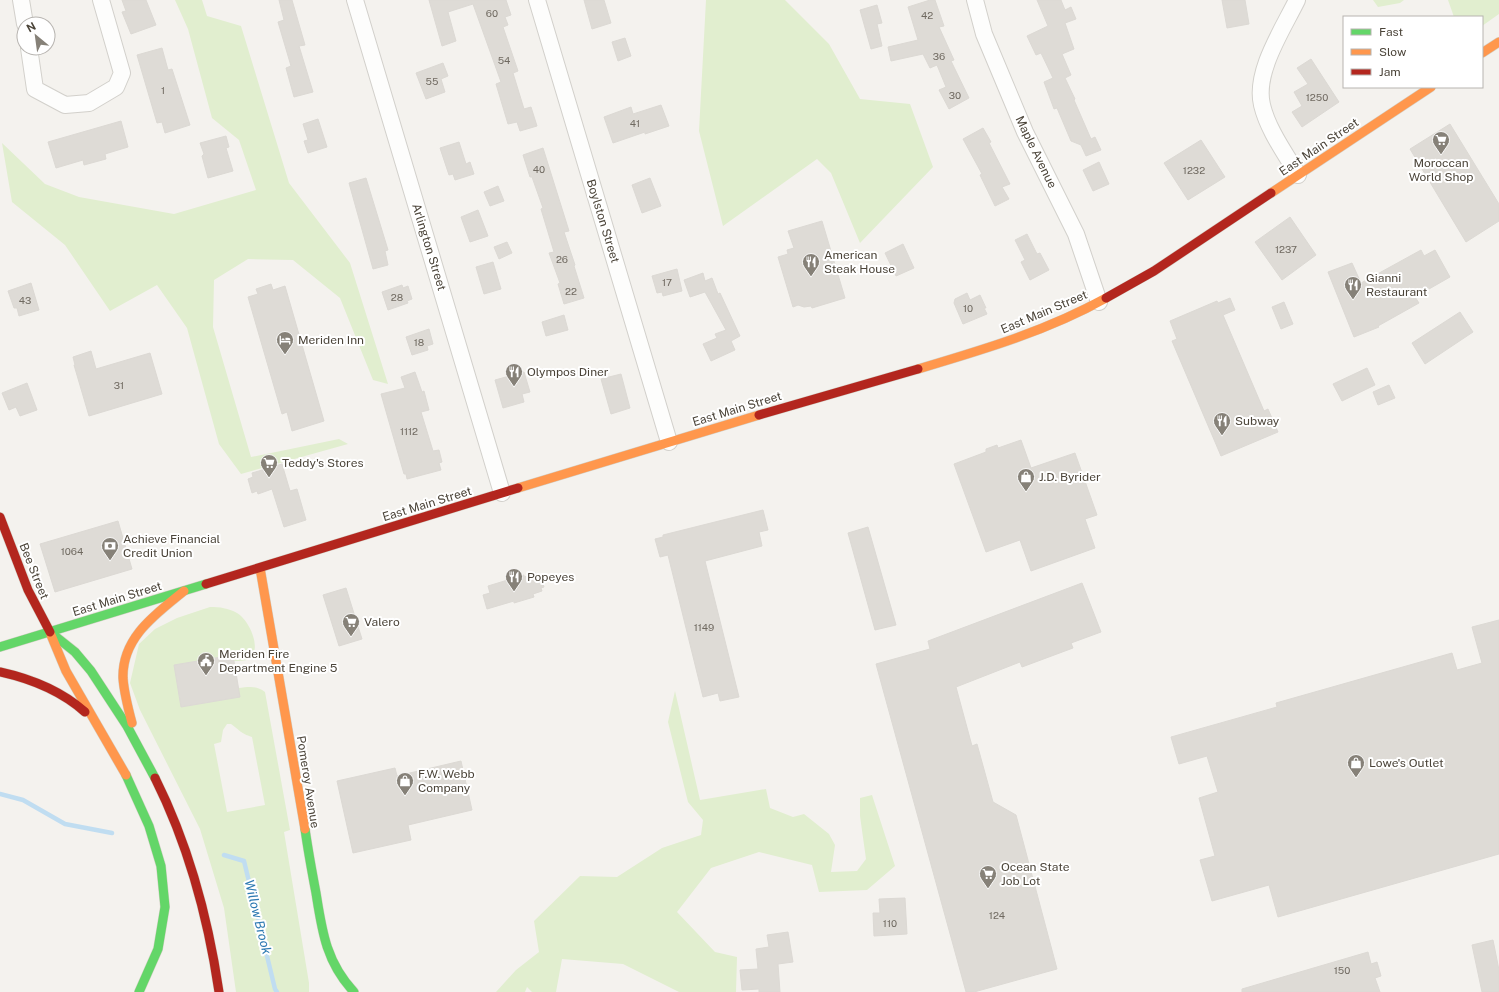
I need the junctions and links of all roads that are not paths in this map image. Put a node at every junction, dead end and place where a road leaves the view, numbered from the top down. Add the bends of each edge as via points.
1 (21, 0) edge
2 (101, 0) edge
3 (357, 0) edge
4 (537, 0) edge
5 (975, 0) edge
6 (1297, 0) edge
7 (24, 16) edge
8 (1499, 42) edge
9 (1483, 52) edge
10 (30, 56) edge
11 (1429, 88) edge
12 (1298, 175) junction
13 (1099, 302) junction
14 (668, 442) junction
15 (502, 493) junction
16 (0, 517) edge
17 (260, 568) junction
18 (184, 591) junction
19 (50, 632) junction
20 (0, 647) edge
21 (0, 672) edge
22 (97, 724) junction
23 (138, 744) junction
24 (139, 992) edge
25 (219, 992) edge
26 (354, 992) edge

1 - 7 street
2 - 10 street via 122,73 116,87 89,103 65,105 35,89
3 - 15 street, Arlington Street
4 - 14 street, Boylston Street
5 - 13 street, Maple Avenue via 984,34 1025,132 1076,234
6 - 12 street via 1270,54 1260,94 1272,130
8 - 9 main road
11 - 12 main road, East Main Street
12 - 13 main road, East Main Street via 1154,271
13 - 14 main road, East Main Street via 1044,328 973,352
14 - 15 main road, East Main Street
15 - 17 main road, East Main Street
16 - 19 main road, Bee Street via 26,587
17 - 18 main road, East Main Street
17 - 26 main road, Pomeroy Avenue via 322,936 338,974
18 - 19 main road, East Main Street
18 - 23 main road via 139,631 125,654 124,685
19 - 20 main road, East Main Street
19 - 22 main road via 65,670
19 - 23 main road via 82,659
21 - 22 main road via 51,687 78,706
22 - 24 main road via 144,813 163,874 166,898 162,937 153,964
23 - 25 main road via 170,809 194,874 208,930

